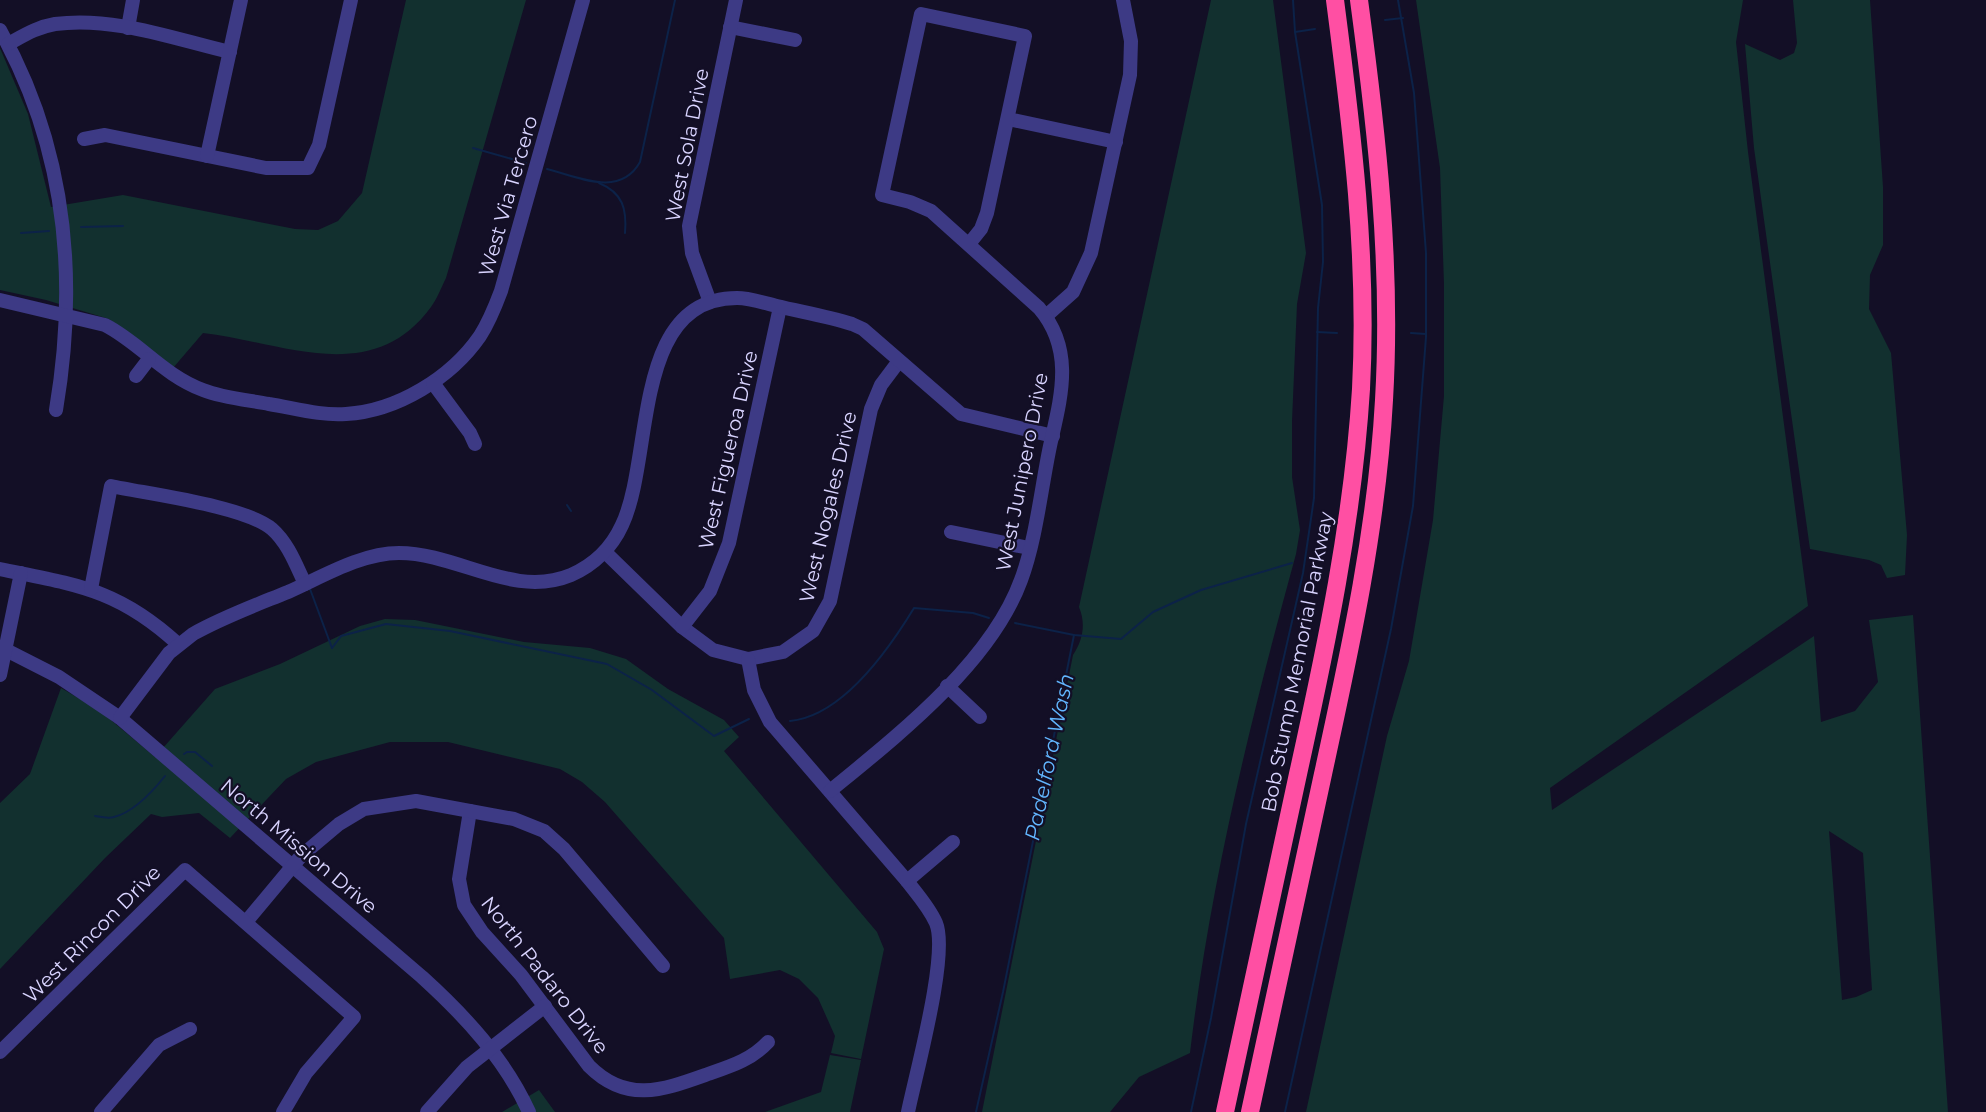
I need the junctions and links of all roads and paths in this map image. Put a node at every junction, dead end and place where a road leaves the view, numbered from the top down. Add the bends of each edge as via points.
1 (133, 0) edge
2 (241, 0) edge
3 (351, 0) edge
4 (583, 0) edge
5 (736, 0) edge
6 (1123, 0) edge
7 (1335, 0) edge
8 (1359, 0) edge
9 (730, 27) junction
10 (128, 28) junction
11 (0, 30) edge
12 (795, 40) dead end
13 (8, 44) junction
14 (230, 52) junction
15 (1008, 119) junction
16 (84, 139) dead end
17 (1116, 142) junction
18 (207, 156) junction
19 (969, 244) junction
20 (0, 300) edge
21 (710, 302) junction
22 (780, 307) junction
23 (67, 315) junction
24 (1046, 316) junction
25 (150, 359) junction
26 (899, 361) junction
27 (136, 376) dead end
28 (433, 383) junction
29 (56, 410) dead end
30 (1053, 436) junction
31 (475, 444) dead end
32 (951, 532) dead end
33 (1029, 548) junction
34 (605, 552) junction
35 (0, 569) edge
36 (21, 573) junction
37 (305, 584) junction
38 (91, 589) junction
39 (682, 627) junction
40 (178, 644) junction
41 (2, 650) edge
42 (748, 659) junction
43 (0, 675) edge
44 (947, 686) junction
45 (980, 717) dead end
46 (120, 718) junction
47 (830, 791) junction
48 (470, 811) junction
49 (953, 842) dead end
50 (293, 867) junction
51 (907, 881) junction
52 (246, 922) junction
53 (663, 966) dead end
54 (544, 1006) junction
55 (190, 1029) dead end
56 (768, 1042) dead end
57 (490, 1048) junction
58 (0, 1052) edge
59 (100, 1112) edge
60 (283, 1112) edge
61 (427, 1112) edge
62 (530, 1112) edge
63 (908, 1112) edge
64 (1225, 1112) edge
65 (1250, 1112) edge

1 - 10 street
2 - 14 street
3 - 18 street via 319,145 308,168 266,168
4 - 28 street, West Via Tercero via 489,322 454,365
5 - 9 street, West Sola Drive
6 - 17 street via 1130,31 1131,63
7 - 64 highway, Bob Stump Memorial Parkway via 1353,137 1362,254 1362,350 1355,459 1334,605
8 - 65 highway via 1380,158 1386,248 1387,340 1380,463 1359,608
9 - 12 street
9 - 21 street, West Sola Drive via 689,226 693,253
10 - 13 street via 54,24
10 - 14 street
11 - 13 street
13 - 23 street via 27,83 56,175 64,236
14 - 18 street
15 - 17 street
15 - 19 street via 987,213
15 - 19 street, West Junipero Drive via 1025,36 921,14 882,195 931,211
16 - 18 street via 105,135
17 - 24 street via 1088,263 1073,292
19 - 24 street, West Junipero Drive
20 - 23 street, West Via Tercero
21 - 22 street via 742,298
21 - 34 street via 682,319 664,345 626,517
22 - 26 street via 852,324
22 - 39 street, West Figueroa Drive via 729,543 710,591
23 - 25 street, West Via Tercero via 119,332
23 - 29 street
24 - 30 street, West Junipero Drive via 1060,343 1064,372
25 - 27 street
25 - 28 street, West Via Tercero via 204,391 312,412 346,414 392,404
26 - 30 street via 961,414
26 - 42 street, West Nogales Drive via 870,408 833,590 822,617 799,643 766,657
28 - 31 street
30 - 33 street, West Junipero Drive
32 - 33 street
33 - 44 street, West Junipero Drive via 1022,578 998,627
34 - 37 street via 572,574 544,582 518,582 422,555 398,553 366,559
34 - 39 street
35 - 36 street
36 - 38 street
36 - 41 street
37 - 38 street via 287,546 262,522 238,513 111,486
37 - 40 street via 207,626
38 - 40 street via 133,608
39 - 42 street via 713,650
40 - 46 street
41 - 43 street
41 - 46 street, North Mission Drive via 51,672
42 - 47 street via 763,710
44 - 45 street
44 - 47 street, West Junipero Drive via 896,737
46 - 50 street, North Mission Drive
47 - 51 street
48 - 50 street via 416,801 364,809 322,836
48 - 53 street via 525,823 553,839
48 - 54 street, North Padaro Drive via 459,879 464,904 482,932
49 - 51 street
50 - 52 street
50 - 57 street, North Mission Drive via 448,1000
51 - 63 street via 936,924 940,955
52 - 58 street, West Rincon Drive via 185,870
52 - 60 street via 354,1017 306,1073
54 - 56 street, North Padaro Drive via 589,1066 612,1084 638,1090 664,1089 738,1064 755,1056
54 - 57 street
55 - 59 street via 159,1045
57 - 61 street via 459,1075
57 - 62 street, North Mission Drive

